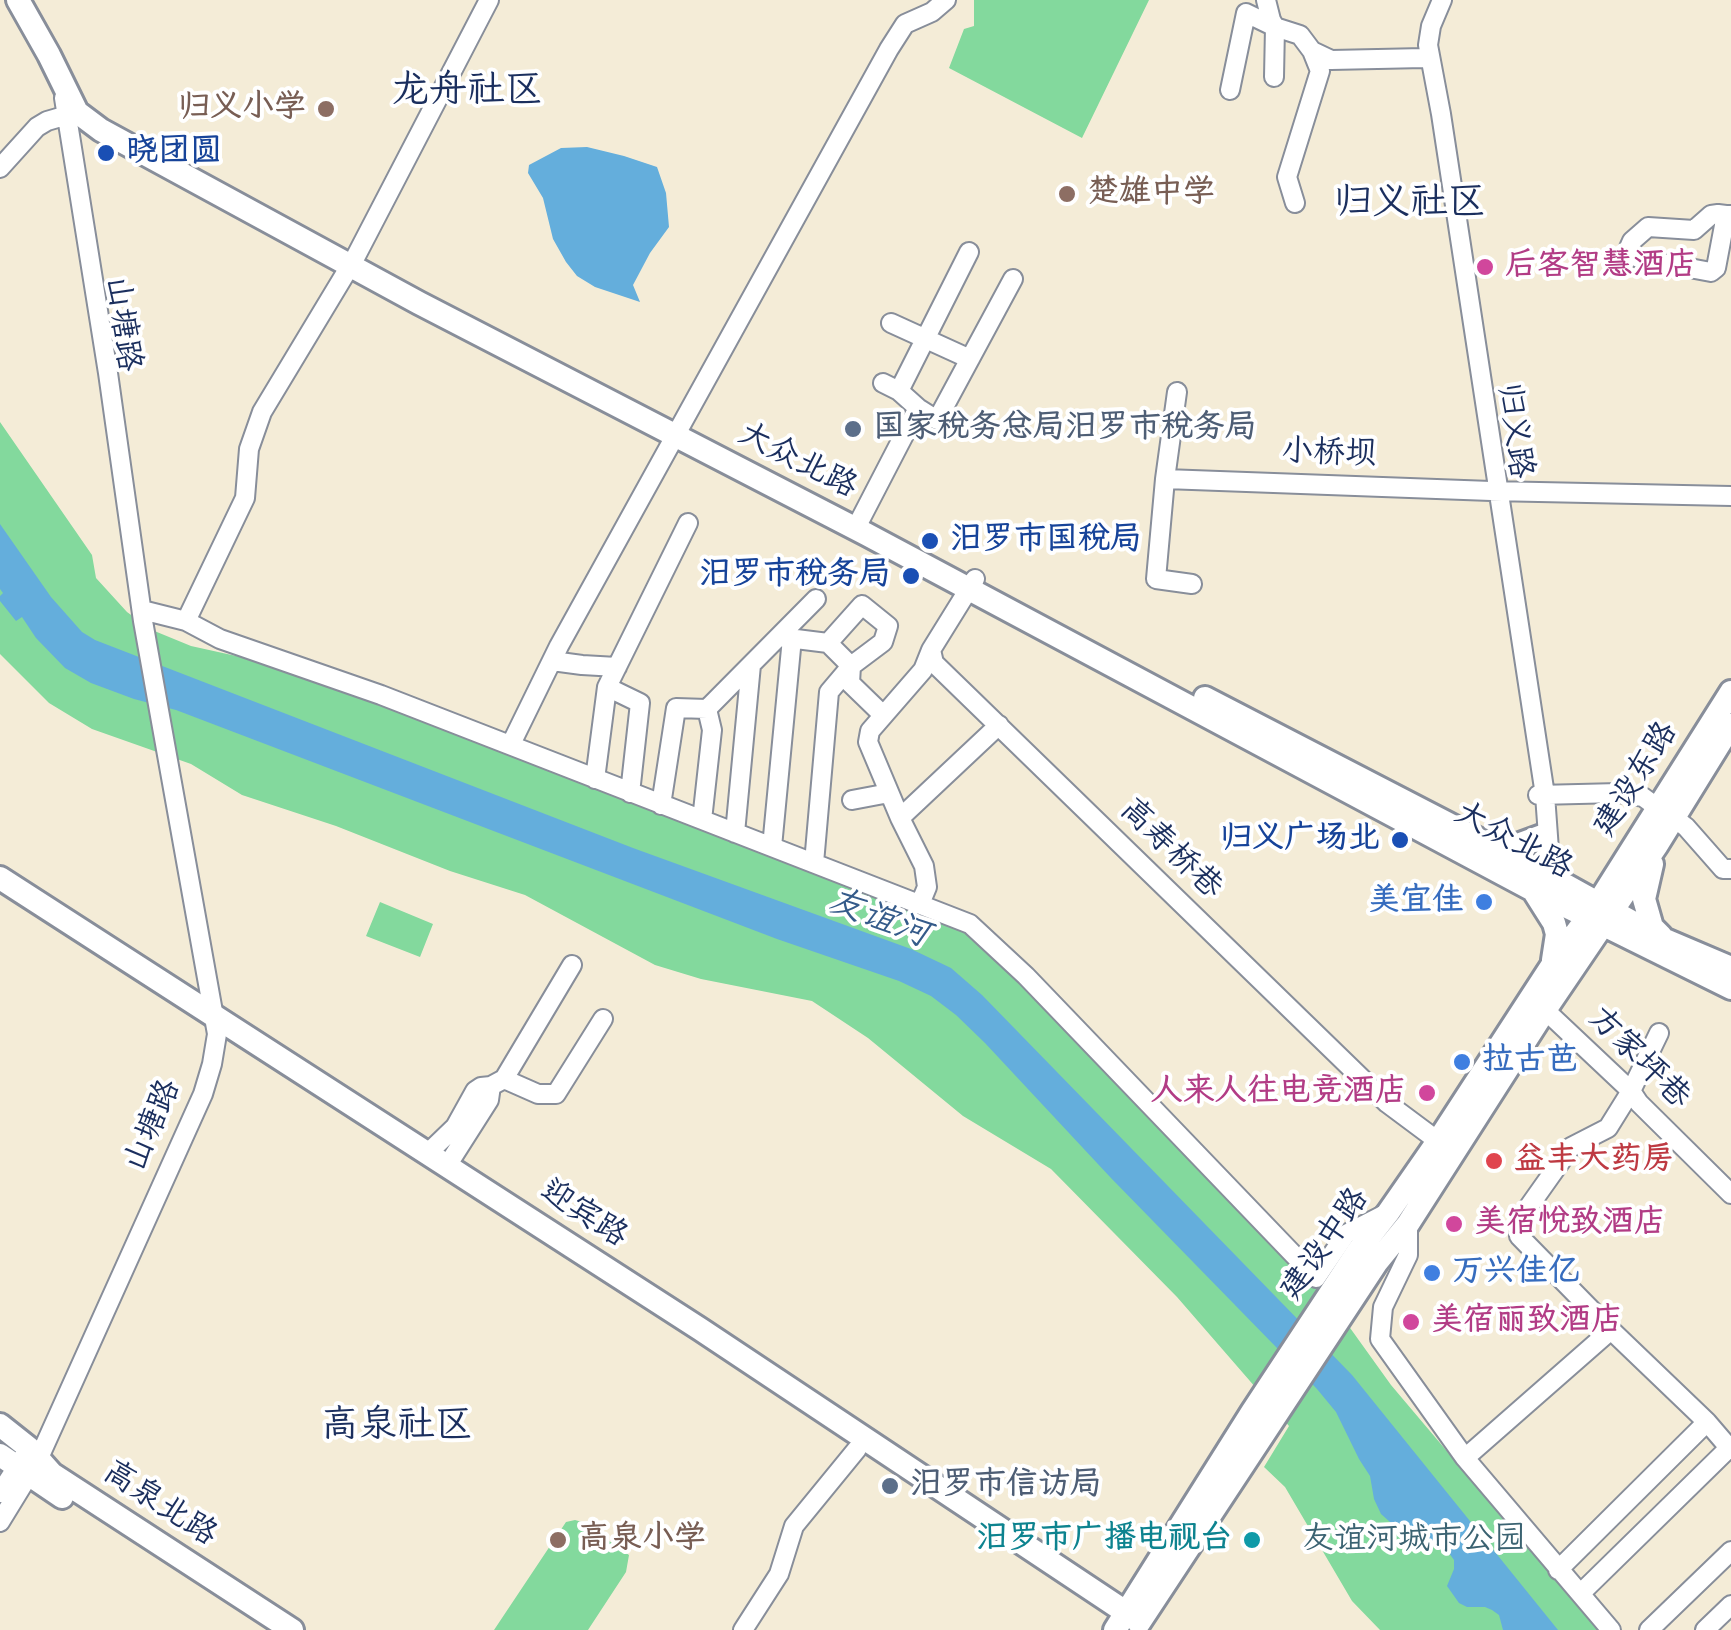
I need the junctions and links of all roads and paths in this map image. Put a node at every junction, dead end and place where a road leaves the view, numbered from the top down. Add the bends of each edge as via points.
1 (18, 0) edge
2 (33, 0) edge
3 (488, 0) edge
4 (946, 0) edge
5 (1266, 0) edge
6 (1439, 0) edge
7 (1275, 27) junction
8 (52, 50) junction
9 (1312, 51) junction
10 (1424, 58) junction
11 (1274, 76) dead end
12 (1230, 90) dead end
13 (68, 114) junction
14 (107, 120) junction
15 (0, 168) edge
16 (1295, 203) dead end
17 (1728, 215) edge
18 (969, 252) dead end
19 (354, 261) junction
20 (1014, 279) dead end
21 (891, 324) dead end
22 (925, 339) junction
23 (970, 358) junction
24 (1177, 392) dead end
25 (918, 408) junction
26 (679, 432) junction
27 (1166, 480) junction
28 (1494, 491) junction
29 (1731, 496) edge
30 (860, 520) junction
31 (688, 523) dead end
32 (972, 584) junction
33 (1192, 584) dead end
34 (816, 598) dead end
35 (142, 610) junction
36 (186, 621) junction
37 (141, 636) junction
38 (785, 638) junction
39 (828, 642) junction
40 (931, 650) junction
41 (552, 660) junction
42 (751, 665) junction
43 (851, 666) junction
44 (617, 667) junction
45 (607, 687) junction
46 (1731, 692) edge
47 (640, 703) junction
48 (676, 708) junction
49 (707, 708) junction
50 (883, 715) junction
51 (1731, 724) edge
52 (999, 726) junction
53 (511, 744) junction
54 (596, 780) junction
55 (630, 793) junction
56 (889, 793) junction
57 (1542, 795) junction
58 (852, 800) dead end
59 (662, 805) junction
60 (1666, 813) junction
61 (900, 818) junction
62 (702, 820) junction
63 (735, 833) junction
64 (1542, 836) junction
65 (1658, 846) junction
66 (772, 847) junction
67 (1501, 851) junction
68 (814, 863) junction
69 (1728, 868) edge
70 (0, 878) edge
71 (1542, 880) junction
72 (0, 892) edge
73 (920, 904) junction
74 (1600, 915) junction
75 (1660, 946) junction
76 (572, 965) dead end
77 (1563, 966) junction
78 (1731, 968) edge
79 (1731, 988) edge
80 (1545, 1010) junction
81 (603, 1019) dead end
82 (212, 1023) junction
83 (1658, 1033) dead end
84 (497, 1082) junction
85 (1631, 1091) junction
86 (1438, 1141) junction
87 (437, 1160) junction
88 (1731, 1194) edge
89 (1398, 1219) junction
90 (1367, 1256) junction
91 (1611, 1330) junction
92 (1707, 1422) junction
93 (0, 1425) edge
94 (857, 1449) junction
95 (1730, 1449) edge
96 (1465, 1458) junction
97 (22, 1461) edge
98 (0, 1493) edge
99 (0, 1522) edge
100 (1731, 1551) edge
101 (1558, 1570) junction
102 (1580, 1594) junction
103 (1731, 1605) edge
104 (1124, 1625) edge
105 (272, 1630) edge
106 (292, 1630) edge
107 (744, 1630) edge
108 (1610, 1630) edge
109 (1649, 1630) edge
110 (1705, 1630) edge

1 - 8 main road, 大众北路
2 - 8 main road, 大众北路
3 - 19 street
4 - 26 street via 905,24 889,49
5 - 7 street
6 - 10 street, 归义路 via 1425,24
6 - 28 street via 1428,45
7 - 9 street via 1300,35
7 - 11 street
7 - 12 street via 1246,13
8 - 13 street, 山塘路
8 - 13 main road, 大众北路
8 - 14 main road, 大众北路
9 - 10 street via 1331,60
9 - 16 street via 1320,71 1287,178
10 - 28 street, 归义路
13 - 14 street
13 - 15 street via 36,127
13 - 19 main road, 大众北路
13 - 35 street, 山塘路
13 - 37 street, 山塘路
14 - 19 main road, 大众北路
17 - 17 street via 1711,215 1694,230 1648,227 1628,250 1641,259 1711,272
18 - 22 street
19 - 26 main road, 大众北路
19 - 36 street via 262,412 249,449 244,498
20 - 23 street
21 - 22 street
22 - 23 street
22 - 25 street via 891,387
23 - 25 street via 937,420
24 - 27 street
25 - 30 street
26 - 30 main road, 大众北路
26 - 32 main road, 大众北路
26 - 41 street
27 - 28 street, 小桥坝
27 - 33 street via 1156,579
28 - 29 street, 小桥坝
28 - 57 street
30 - 32 main road, 大众北路
31 - 44 street
32 - 40 street
32 - 67 main road, 大众北路
32 - 71 main road, 大众北路
34 - 38 street
35 - 36 street
35 - 37 street, 山塘路
36 - 53 street
37 - 82 street, 山塘路
38 - 39 street
38 - 42 street
38 - 66 street
39 - 43 street
39 - 43 street via 862,605 888,626 882,642
40 - 50 street via 923,670
40 - 52 street, 高寿桥巷 via 934,663
41 - 44 street
41 - 53 street
42 - 49 street
42 - 63 street
43 - 50 street via 850,683
43 - 68 street via 829,692
44 - 45 street
45 - 47 street
45 - 54 street
46 - 60 main road, 建设东路
47 - 48 street
47 - 55 street
48 - 49 street
48 - 59 street
49 - 62 street via 712,730
50 - 56 street via 868,742
51 - 60 main road, 建设东路
52 - 61 street
52 - 86 street, 高寿桥巷 via 1387,1102
53 - 54 street
54 - 55 street
55 - 59 street
56 - 58 street
56 - 61 street
57 - 60 street via 1619,793
57 - 64 street
57 - 71 street
59 - 62 street
60 - 65 main road, 建设东路
60 - 69 street
60 - 74 main road, 建设东路
61 - 73 street via 924,866 927,887
62 - 63 street
63 - 66 street
64 - 67 main road
64 - 71 street
65 - 74 main road, 建设东路
65 - 75 main road via 1644,899
66 - 68 street
67 - 71 main road, 大众北路
68 - 73 street
70 - 82 main road, 迎宾路
71 - 74 main road, 大众北路
71 - 77 main road
72 - 82 main road, 迎宾路
73 - 89 street via 970,924 1026,976 1316,1278 1346,1234
74 - 75 main road, 大众北路
74 - 77 main road, 建设中路
75 - 77 main road via 1609,950
75 - 78 main road
75 - 79 main road
76 - 84 street
77 - 80 main road, 建设中路
77 - 86 main road, 建设中路
80 - 85 street, 方家坪巷
80 - 89 main road, 建设中路
81 - 84 street via 556,1094
82 - 87 main road, 迎宾路
82 - 94 main road, 迎宾路
82 - 97 street, 山塘路 via 198,1092
83 - 85 street
84 - 87 street
85 - 88 street, 方家坪巷
85 - 91 street via 1608,1128 1571,1146 1525,1212 1519,1236
86 - 89 main road, 建设中路
87 - 104 main road, 迎宾路 via 700,1329
89 - 90 main road, 建设中路
89 - 96 street via 1408,1255 1383,1307 1380,1340
90 - 104 main road, 建设中路 via 1258,1404
90 - 104 main road, 建设中路 via 1268,1427
91 - 92 street
91 - 96 street
92 - 95 street
92 - 101 street
93 - 97 main road, 高泉北路
94 - 104 main road, 迎宾路
94 - 107 street via 794,1526 779,1574
95 - 102 street
96 - 101 street
97 - 98 street, 山塘路
97 - 99 street, 山塘路
97 - 105 main road, 高泉北路
97 - 106 main road, 高泉北路
100 - 109 street
101 - 102 street
102 - 108 street
103 - 110 street

